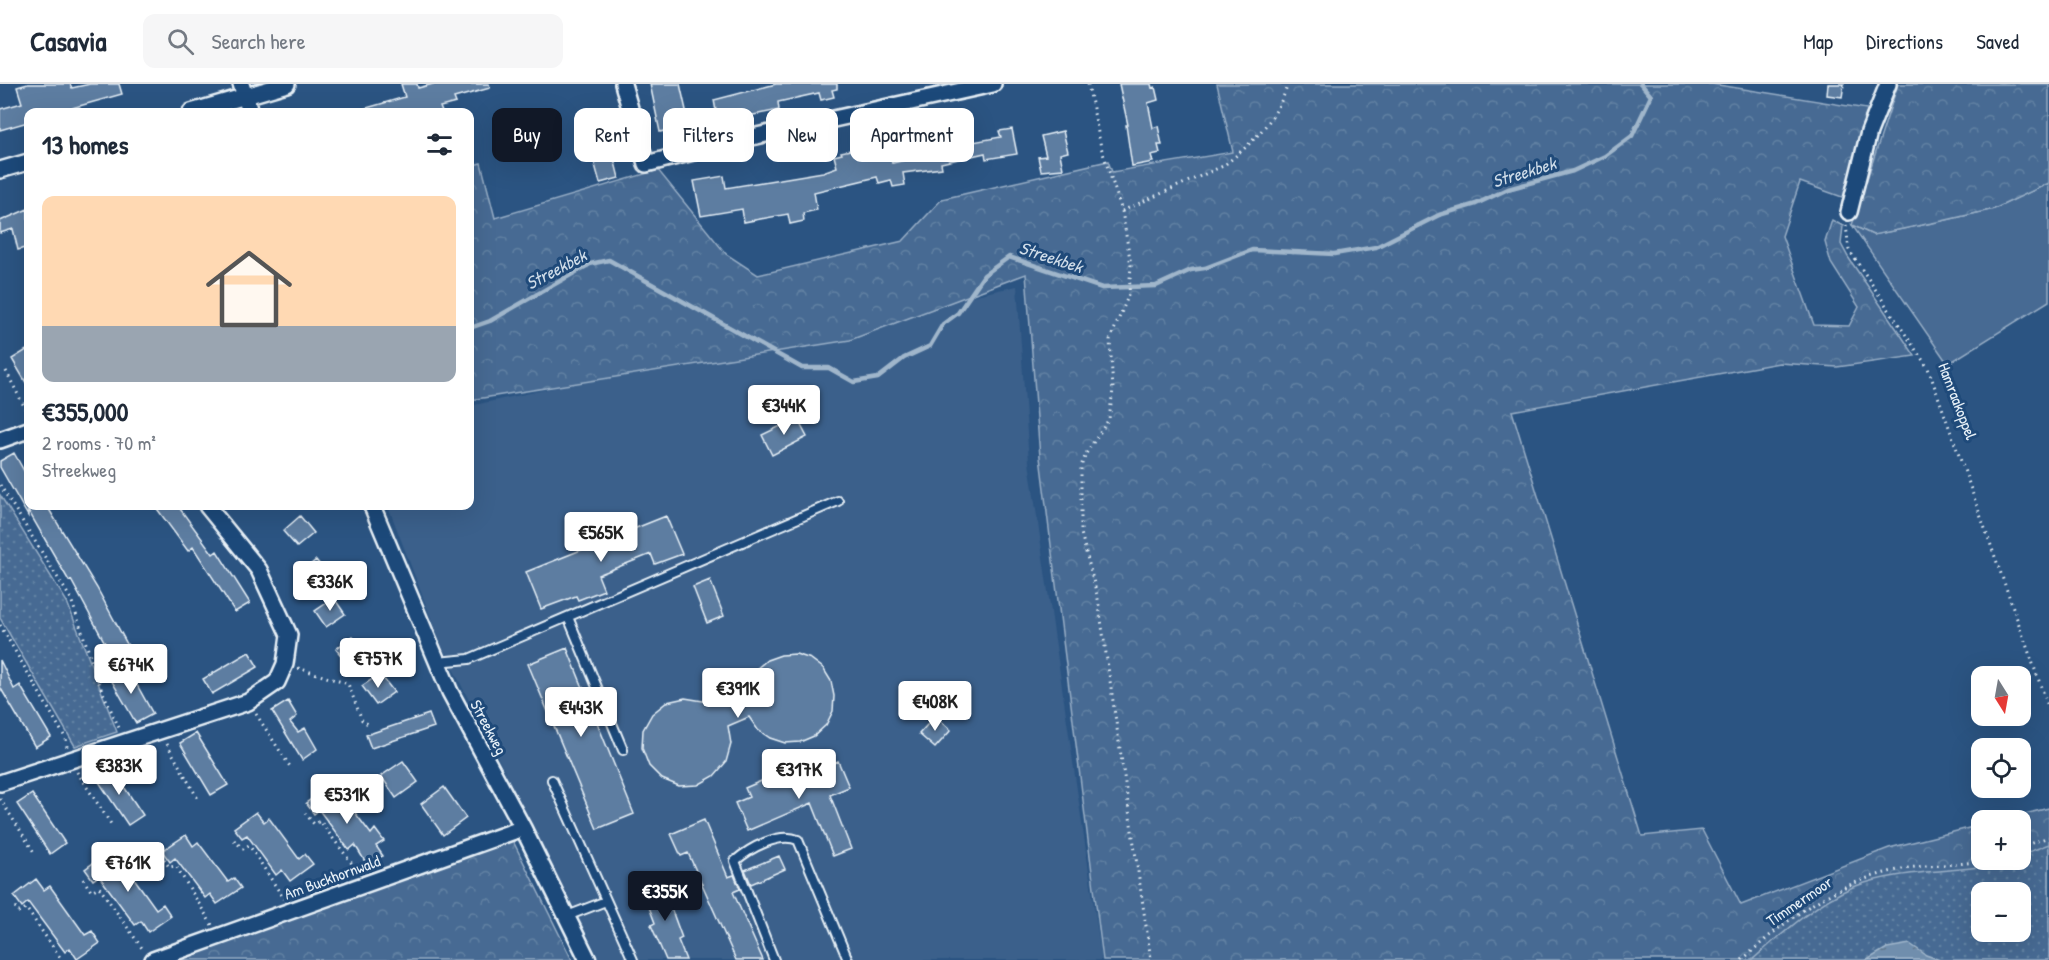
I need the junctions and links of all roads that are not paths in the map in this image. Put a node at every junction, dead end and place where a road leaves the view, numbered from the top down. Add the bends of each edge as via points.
1 (286, 84) edge
2 (623, 84) edge
3 (993, 84) edge
4 (1888, 84) edge
5 (243, 90) edge
6 (200, 108) edge
7 (249, 108) edge
8 (24, 163) edge
9 (0, 170) edge
10 (1849, 212) road end
11 (24, 431) edge
12 (0, 440) edge
13 (838, 501) dead end
14 (210, 510) edge
15 (374, 510) edge
16 (568, 617) junction
17 (435, 662) junction
18 (623, 750) dead end
19 (552, 780) dead end
20 (0, 783) edge
21 (523, 828) junction
22 (606, 901) junction
23 (567, 916) junction
24 (151, 960) edge
25 (588, 960) edge
26 (633, 960) edge
27 (774, 960) edge
28 (848, 960) edge

1 - 5 street
2 - 3 street via 646,165 752,137
4 - 10 street via 1869,132
5 - 6 street
5 - 7 street
8 - 9 street
11 - 12 street
13 - 16 lane
14 - 20 street via 259,570 289,635 285,664 277,682 248,702
15 - 17 street, Streekweg
16 - 17 lane via 469,659
16 - 18 lane
17 - 21 street, Streekweg
19 - 22 lane
21 - 23 street, Streekweg
21 - 24 street, Am Buckhornwald
22 - 23 lane
22 - 26 lane
23 - 25 street, Streekweg
27 - 28 lane via 735,861 744,853 785,836 798,840

